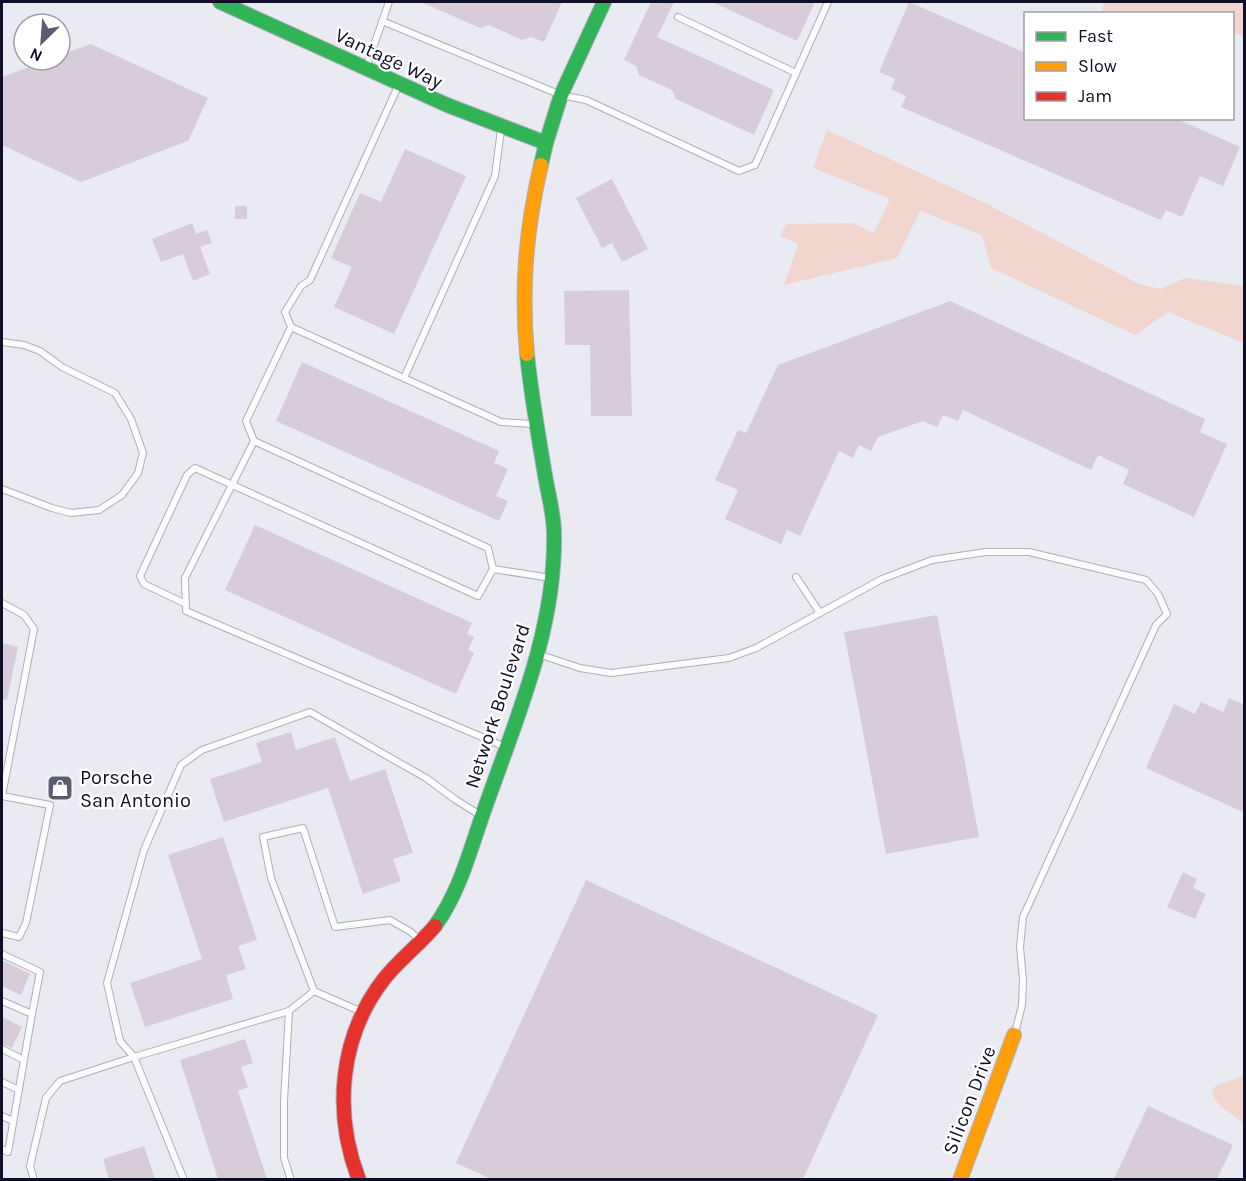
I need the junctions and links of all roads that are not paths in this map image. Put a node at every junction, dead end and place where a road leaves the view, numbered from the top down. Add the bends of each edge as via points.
1 (220, 2) edge
2 (389, 2) edge
3 (604, 2) edge
4 (828, 2) edge
5 (678, 17) dead end
6 (382, 21) junction
7 (365, 69) junction
8 (796, 73) junction
9 (399, 84) junction
10 (561, 94) junction
11 (501, 126) junction
12 (546, 143) junction
13 (291, 327) junction
14 (2, 342) edge
15 (404, 378) junction
16 (536, 425) junction
17 (254, 441) junction
18 (232, 485) junction
19 (2, 489) edge
20 (493, 569) junction
21 (796, 577) dead end
22 (552, 579) junction
23 (2, 603) edge
24 (186, 604) junction
25 (820, 613) junction
26 (537, 654) junction
27 (2, 748) edge
28 (507, 748) junction
29 (10, 750) junction
30 (482, 816) junction
31 (2, 933) edge
32 (421, 941) junction
33 (2, 954) edge
34 (314, 992) junction
35 (2, 1000) edge
36 (289, 1011) junction
37 (363, 1013) junction
38 (32, 1014) junction
39 (1014, 1035) joint
40 (2, 1049) edge
41 (134, 1057) junction
42 (24, 1060) junction
43 (2, 1082) edge
44 (19, 1089) junction
45 (2, 1116) edge
46 (14, 1121) junction
47 (2, 1149) edge
48 (34, 1179) edge
49 (184, 1179) edge
50 (291, 1179) edge
51 (358, 1179) edge
52 (960, 1179) edge

1 - 7 street, Vantage Way
2 - 6 lane
3 - 10 street, Network Boulevard
4 - 8 lane
5 - 8 lane
6 - 7 lane
6 - 10 lane
7 - 9 street, Vantage Way
8 - 10 lane via 755,165 739,171 586,100
9 - 11 street, Vantage Way
9 - 13 lane via 310,280 301,286 285,312
10 - 12 street, Network Boulevard
11 - 12 street, Vantage Way
11 - 15 lane via 495,176
12 - 16 street, Network Boulevard via 526,249 524,311
13 - 15 lane
13 - 17 lane via 246,421
14 - 19 lane via 40,351 115,393 131,419 143,453 138,473 122,495 99,510 72,513
15 - 16 lane via 501,422
16 - 22 street, Network Boulevard via 552,515
17 - 18 lane
17 - 20 lane via 488,548
18 - 20 lane via 478,596
18 - 24 lane via 185,578
18 - 24 lane via 195,468 187,475 140,576 144,584
20 - 22 lane
21 - 25 lane
22 - 26 street, Network Boulevard
23 - 29 lane via 24,615 33,630
24 - 28 lane via 186,610
25 - 26 lane via 756,648 729,658 611,673
25 - 39 lane via 882,579 932,560 986,552 1029,552 1146,580 1158,594 1167,614 1156,624 1023,917 1023,1005
26 - 28 street, Network Boulevard
27 - 29 lane
28 - 30 street, Network Boulevard
29 - 31 lane via 2,796 50,806 26,923 19,937
30 - 32 street, Network Boulevard via 455,893
30 - 41 lane via 426,778 310,712 202,750 181,765 144,850 107,983 120,1041
32 - 34 lane via 390,920 335,927 303,828 264,837 271,878
32 - 37 street, Network Boulevard via 383,980
33 - 38 lane via 40,972
34 - 36 lane
34 - 37 lane
35 - 38 lane
36 - 41 lane
36 - 50 lane via 284,1158
37 - 51 street, Network Boulevard via 348,1054 342,1095 346,1137
38 - 42 lane
39 - 52 street, Silicon Drive
40 - 42 lane
41 - 48 lane via 60,1081 46,1098 30,1166
41 - 49 lane
42 - 44 lane
43 - 44 lane
44 - 46 lane
45 - 46 lane
46 - 47 lane via 8,1152

